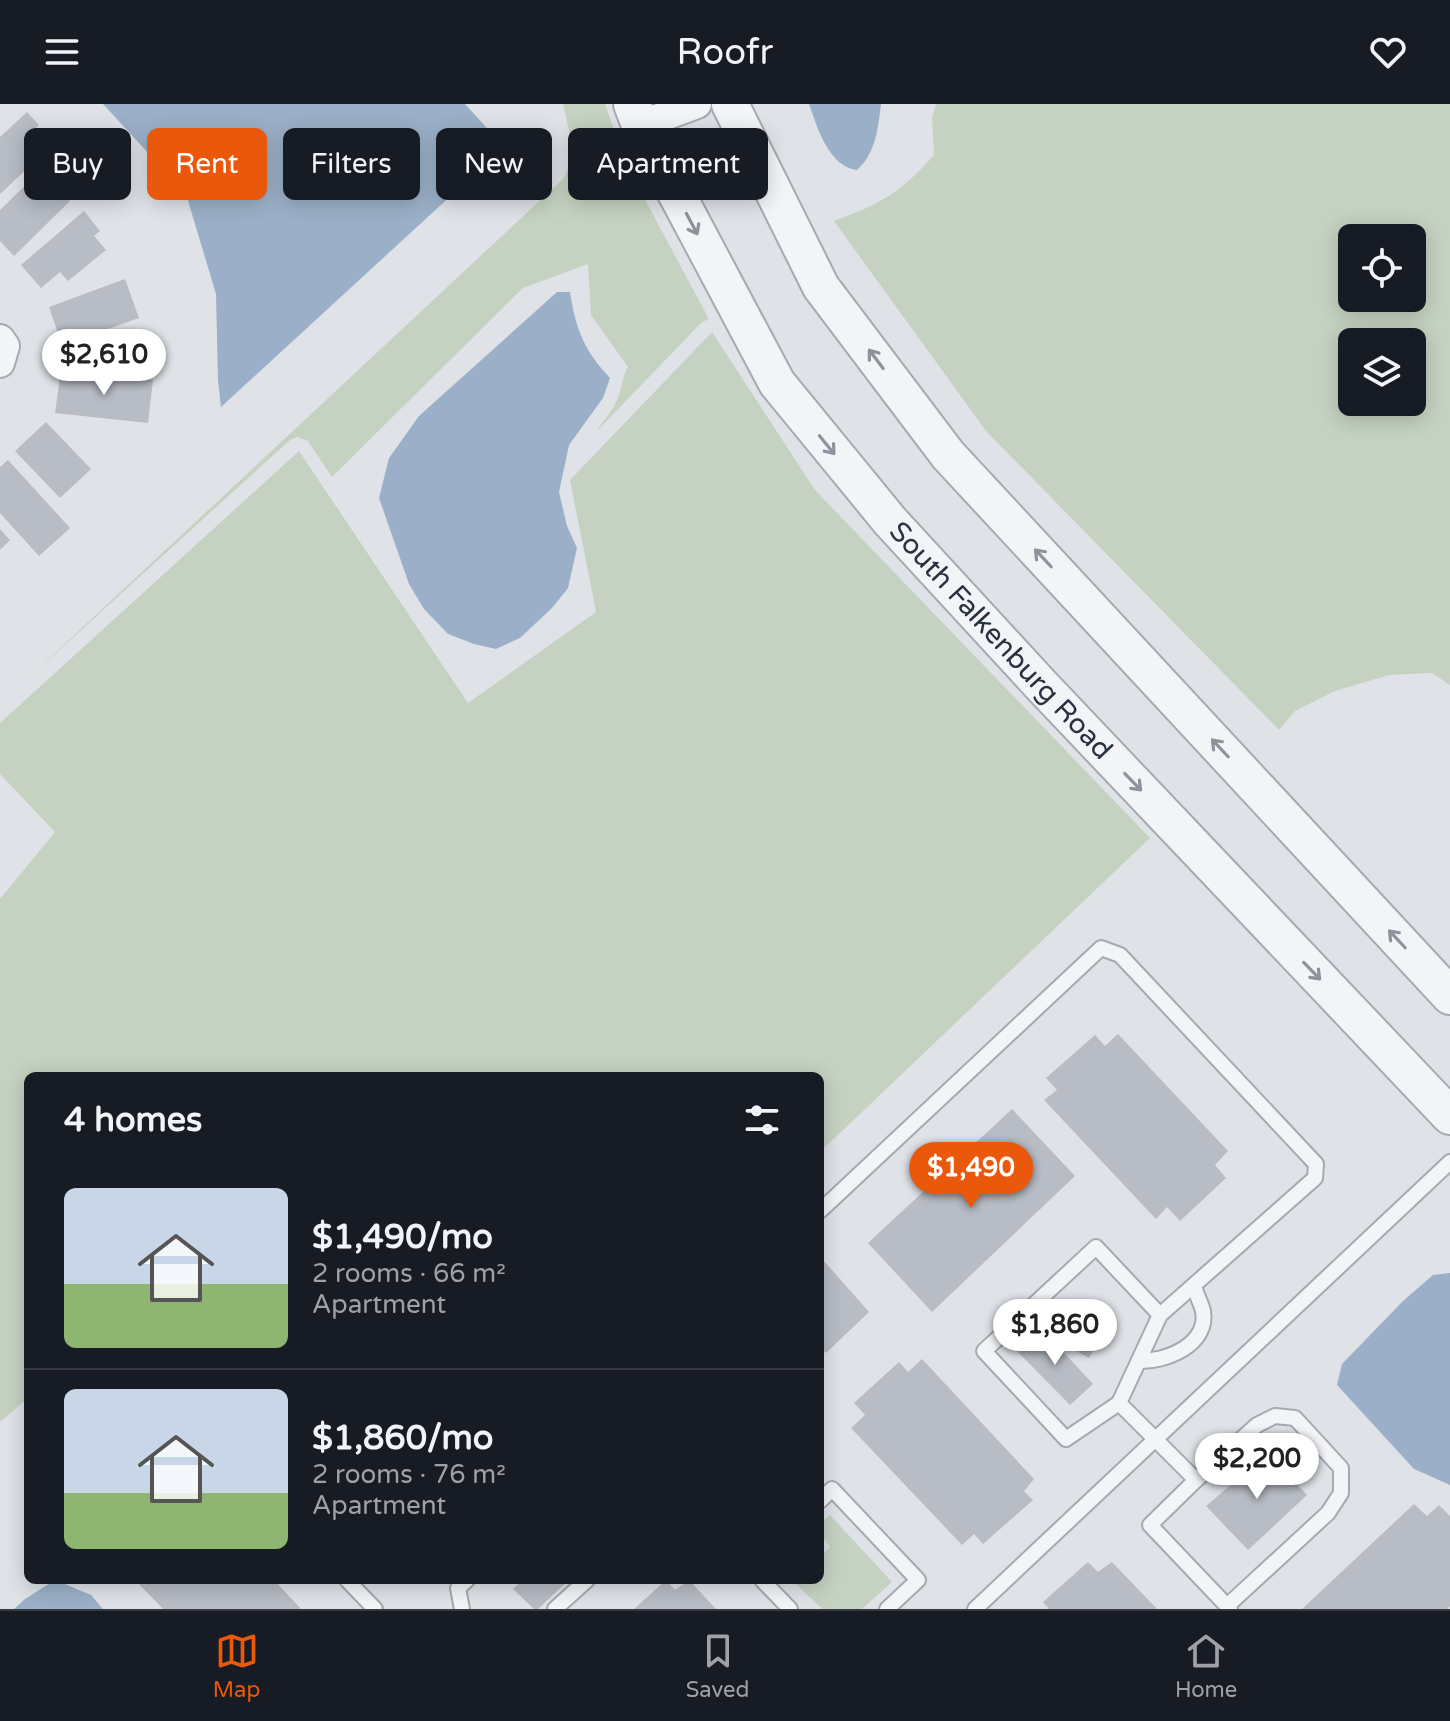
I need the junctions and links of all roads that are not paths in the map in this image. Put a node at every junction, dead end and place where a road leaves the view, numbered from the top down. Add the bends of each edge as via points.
1 (697, 104) edge
2 (730, 104) edge
3 (636, 115) edge
4 (0, 339) edge
5 (0, 363) edge
6 (1450, 996) edge
7 (1450, 1116) edge
8 (1450, 1162) edge
9 (824, 1207) edge
10 (1194, 1286) junction
11 (1160, 1315) junction
12 (1139, 1361) junction
13 (1119, 1403) junction
14 (1154, 1439) junction
15 (1196, 1480) junction
16 (824, 1497) edge
17 (351, 1584) edge
18 (462, 1584) edge
19 (583, 1584) edge
20 (766, 1584) edge
21 (1229, 1608) edge
22 (375, 1609) edge
23 (462, 1609) edge
24 (555, 1609) edge
25 (790, 1609) edge
26 (887, 1609) edge
27 (975, 1609) edge

1 - 3 street
6 -> 2 street via 948,455 821,287
3 -> 7 street, South Falkenburg Road via 777,383 890,521
4 - 5 street via 5,346
8 - 14 lane
9 - 10 lane via 1101,948 1120,955 1316,1164 1315,1178
10 - 11 lane
10 - 12 lane via 1203,1320 1194,1338 1175,1354
11 - 12 lane
11 - 13 lane via 1096,1247 984,1351 1066,1439
12 - 13 lane
13 - 14 lane
14 - 15 lane
14 - 27 lane
15 - 21 lane via 1150,1525
15 - 21 lane via 1257,1425 1275,1416 1295,1418 1341,1468 1341,1493 1328,1513
16 - 26 lane via 832,1489 918,1580
17 - 22 lane
18 - 23 lane via 458,1588
19 - 24 lane
20 - 25 lane

